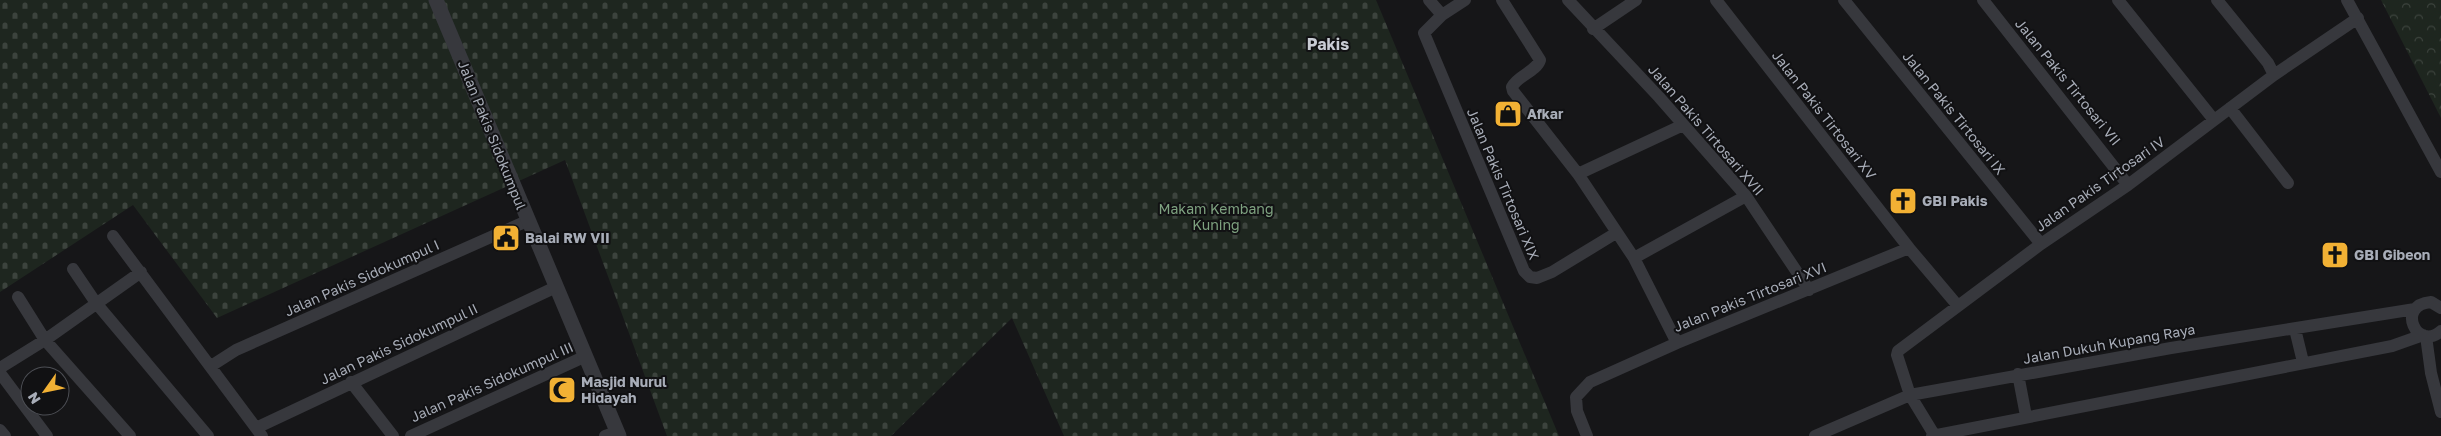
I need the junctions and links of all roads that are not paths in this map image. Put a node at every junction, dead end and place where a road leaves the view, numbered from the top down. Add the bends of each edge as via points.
1 (436, 0) edge
2 (1429, 0) edge
3 (1465, 0) edge
4 (1502, 0) edge
5 (1568, 0) edge
6 (1636, 0) edge
7 (1716, 0) edge
8 (1844, 0) edge
9 (1983, 0) edge
10 (2118, 0) edge
11 (2217, 0) edge
12 (2347, 0) edge
13 (1442, 15) junction
14 (2358, 18) junction
15 (1593, 28) junction
16 (2274, 74) junction
17 (2230, 108) junction
18 (2214, 120) junction
19 (1683, 125) junction
20 (2441, 172) edge
21 (1578, 174) junction
22 (2288, 183) dead end
23 (2128, 185) junction
24 (1746, 196) junction
25 (527, 221) junction
26 (1616, 233) junction
27 (113, 236) dead end
28 (2041, 244) junction
29 (1909, 248) junction
30 (1634, 258) junction
31 (73, 269) dead end
32 (140, 272) junction
33 (556, 287) junction
34 (1809, 290) junction
35 (18, 297) dead end
36 (2438, 302) edge
37 (96, 303) junction
38 (1958, 306) junction
39 (2415, 309) junction
40 (2295, 329) junction
41 (2441, 332) edge
42 (2424, 335) junction
43 (45, 340) junction
44 (1676, 342) junction
45 (586, 356) junction
46 (2303, 362) junction
47 (211, 366) junction
48 (0, 368) edge
49 (0, 373) edge
50 (2018, 374) junction
51 (351, 382) junction
52 (1910, 395) junction
53 (2441, 412) edge
54 (2026, 416) junction
55 (0, 430) edge
56 (259, 432) edge
57 (614, 435) edge
58 (5, 436) edge
59 (48, 436) edge
60 (130, 436) edge
61 (208, 436) edge
62 (393, 436) edge
63 (411, 436) edge
64 (1587, 436) edge
65 (1815, 436) edge
66 (1934, 436) edge

1 - 25 street, Jalan Pakis Sidokumpul via 512,178
2 - 13 street
3 - 13 street
4 - 21 street via 1540,60 1515,82 1513,91
5 - 15 street, Jalan Pakis Tirtosari XVII
6 - 15 street
7 - 29 street, Jalan Pakis Tirtosari XV
8 - 28 street, Jalan Pakis Tirtosari IX
9 - 23 street, Jalan Pakis Tirtosari VII
10 - 18 street
11 - 16 street
12 - 14 street
13 - 26 street, Jalan Pakis Tirtosari XIX via 1424,33 1516,256 1527,275 1537,278 1552,272
14 - 16 street, Jalan Pakis Tirtosari IV
14 - 20 street
15 - 19 street, Jalan Pakis Tirtosari XVII
16 - 17 street, Jalan Pakis Tirtosari IV
17 - 18 street, Jalan Pakis Tirtosari IV
17 - 22 street
18 - 23 street, Jalan Pakis Tirtosari IV
19 - 21 street
19 - 24 street, Jalan Pakis Tirtosari XVII
21 - 26 street
23 - 28 street, Jalan Pakis Tirtosari IV
24 - 30 street
24 - 34 street, Jalan Pakis Tirtosari XVII
25 - 33 street, Jalan Pakis Sidokumpul
25 - 47 street, Jalan Pakis Sidokumpul I via 236,350
26 - 30 street
27 - 32 street
28 - 38 street, Jalan Pakis Tirtosari IV
29 - 34 street, Jalan Pakis Tirtosari XVI
29 - 38 street
30 - 44 street
31 - 37 street
32 - 37 street
32 - 47 street
33 - 45 street, Jalan Pakis Sidokumpul
33 - 51 street, Jalan Pakis Sidokumpul II
34 - 44 street, Jalan Pakis Tirtosari XVI
35 - 43 street
36 - 39 street, Jalan Dukuh Kupang Raya via 2422,304
37 - 43 street
37 - 61 street
38 - 52 street, Jalan Pakis Tirtosari IV via 1897,353
39 - 40 street, Jalan Dukuh Kupang Raya
39 - 42 street via 2412,324
40 - 46 street
40 - 50 street, Jalan Dukuh Kupang Raya
41 - 42 street
42 - 46 street via 2392,346
42 - 53 street
43 - 48 street
43 - 60 street
44 - 64 street, Jalan Pakis Tirtosari XVI via 1583,387 1576,397 1576,404
45 - 57 street, Jalan Pakis Sidokumpul
45 - 63 street, Jalan Pakis Sidokumpul III
46 - 54 street
47 - 56 street
49 - 59 street
50 - 52 street, Jalan Dukuh Kupang Raya
50 - 54 street
51 - 56 street, Jalan Pakis Sidokumpul II
51 - 62 street
52 - 65 street, Jalan Dukuh Kupang Raya
52 - 66 street
54 - 66 street
55 - 58 street

